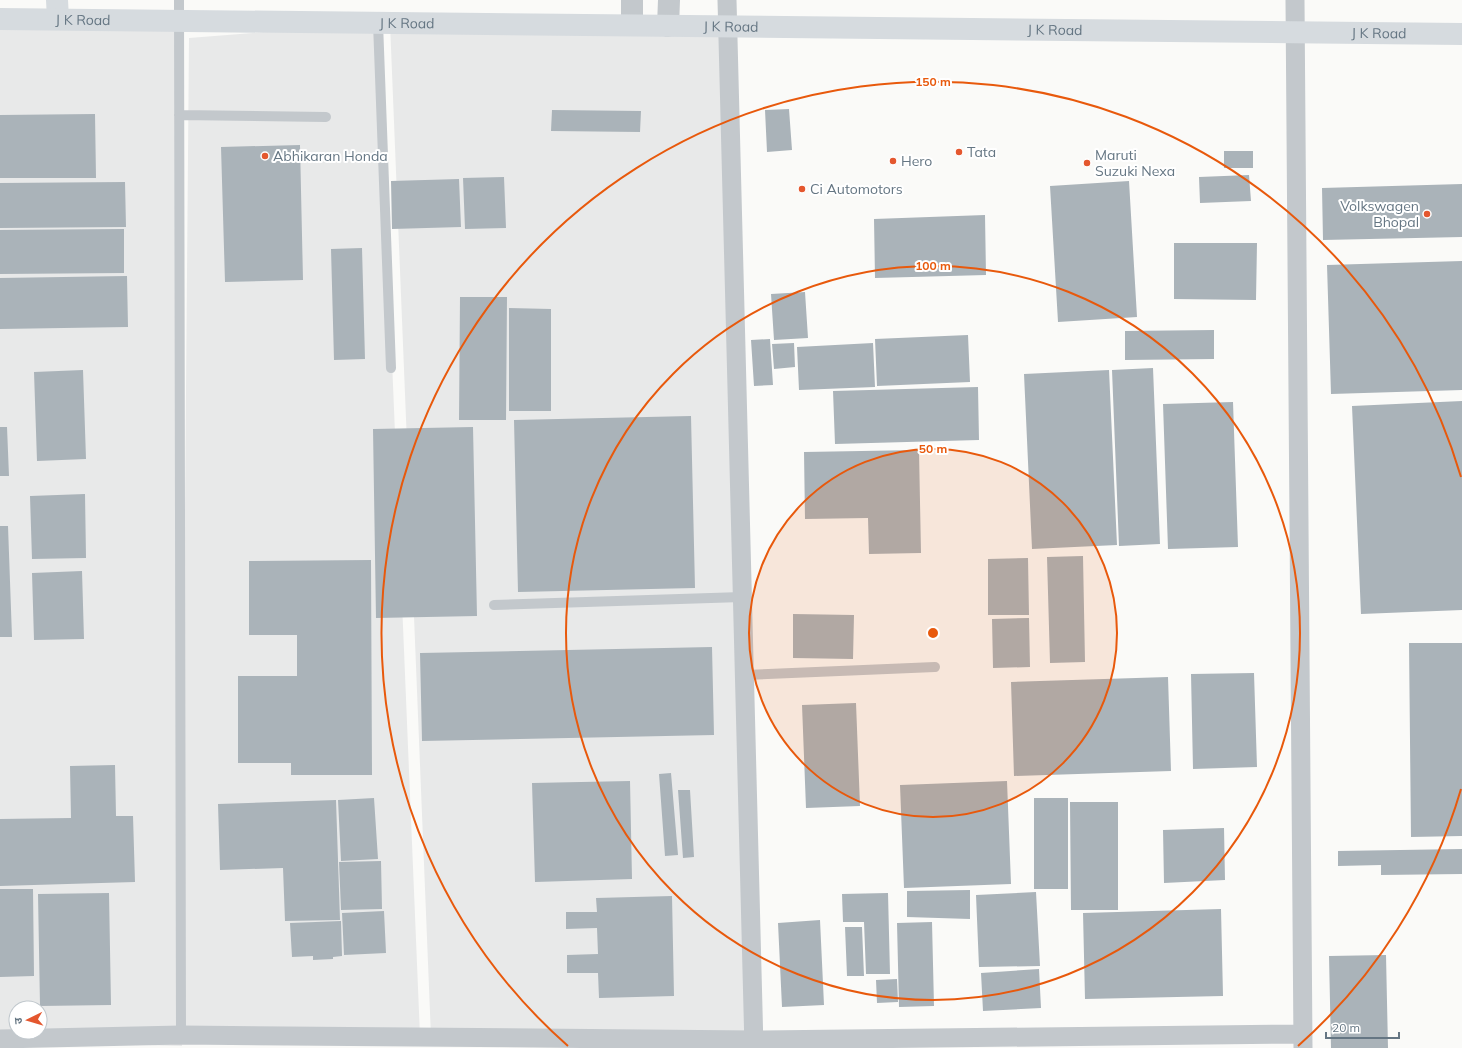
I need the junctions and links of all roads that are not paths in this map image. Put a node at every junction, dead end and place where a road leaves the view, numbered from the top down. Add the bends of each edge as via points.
1 (632, 0) edge
2 (669, 0) edge
3 (727, 0) edge
4 (1295, 0) edge
5 (57, 10) edge
6 (179, 10) edge
7 (0, 19) edge
8 (378, 23) junction
9 (632, 25) junction
10 (668, 26) junction
11 (728, 26) junction
12 (1295, 32) junction
13 (1462, 34) edge
14 (179, 115) junction
15 (326, 117) dead end
16 (391, 368) dead end
17 (742, 597) junction
18 (494, 605) dead end
19 (935, 668) dead end
20 (744, 675) junction
21 (181, 1035) junction
22 (0, 1038) edge
23 (1303, 1041) edge
24 (343, 1042) edge
25 (754, 1044) edge

1 - 9 street
2 - 10 street
3 - 11 street
4 - 12 street
5 - 6 main road, J K Road
5 - 7 main road, J K Road
6 - 8 main road, J K Road
6 - 14 lane
8 - 9 main road, J K Road
8 - 16 lane
9 - 10 main road, J K Road
10 - 11 main road, J K Road
11 - 12 main road, J K Road
11 - 17 street
12 - 13 main road, J K Road
12 - 23 street
14 - 15 lane
14 - 21 lane
17 - 18 lane
17 - 20 street
19 - 20 lane
20 - 25 street
21 - 22 street
21 - 24 street
23 - 25 street
24 - 25 street

